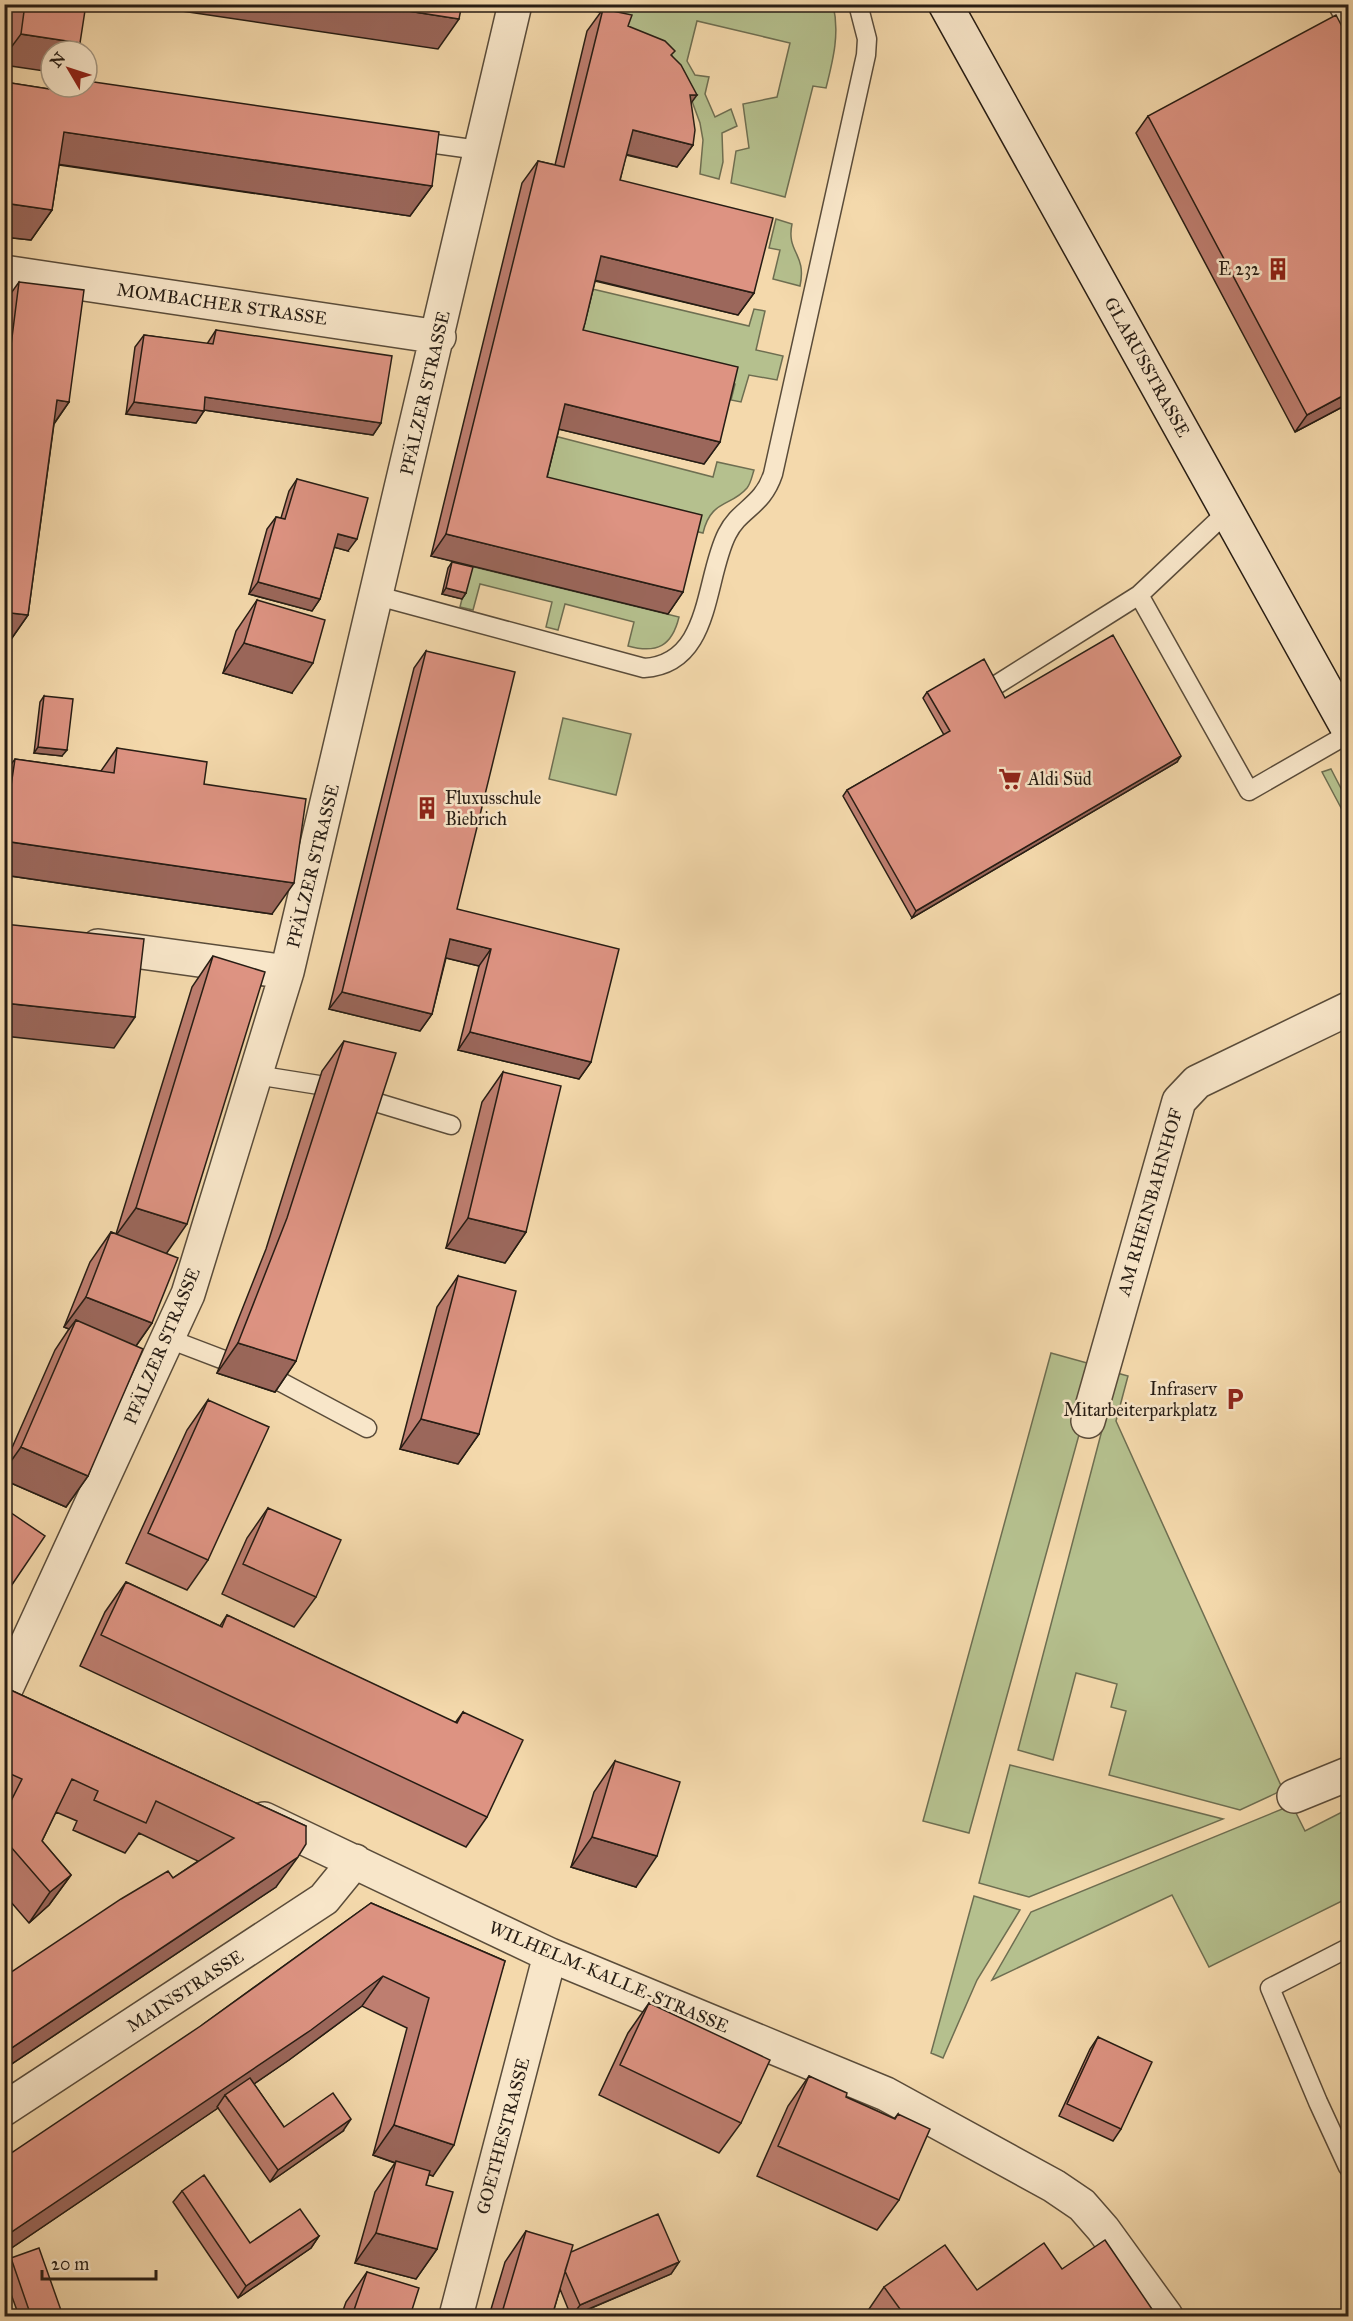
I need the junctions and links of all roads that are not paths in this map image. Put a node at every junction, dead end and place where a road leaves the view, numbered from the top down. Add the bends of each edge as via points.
1 (516, 4) edge
2 (858, 4) edge
3 (945, 4) edge
4 (1337, 4) edge
5 (1348, 24) edge
6 (396, 139) edge
7 (479, 150) junction
8 (4, 272) edge
9 (439, 337) junction
10 (1227, 512) junction
11 (1139, 594) junction
12 (378, 596) junction
13 (993, 687) edge
14 (1348, 729) edge
15 (1348, 734) edge
16 (63, 941) edge
17 (287, 972) junction
18 (1348, 1009) edge
19 (256, 1075) junction
20 (451, 1125) dead end
21 (169, 1339) junction
22 (1088, 1421) dead end
23 (368, 1428) dead end
24 (12, 1700) edge
25 (1348, 1774) edge
26 (1294, 1796) dead end
27 (238, 1808) edge
28 (355, 1861) junction
29 (1348, 1948) edge
30 (550, 1955) junction
31 (4, 2109) edge
32 (1348, 2167) edge
33 (456, 2316) edge
34 (1166, 2316) edge

1 - 7 street, PFÄLZER STRASSE
2 - 12 lane via 867,39 866,55 773,474 761,499 729,531 722,544 702,621 688,644 673,660 658,668 644,668
3 - 10 street, GLARUSSTRASSE
4 - 5 lane
6 - 7 lane
7 - 9 street, PFÄLZER STRASSE
8 - 9 street, MOMBACHER STRASSE
9 - 12 street, PFÄLZER STRASSE
10 - 11 lane
10 - 14 street, GLARUSSTRASSE
11 - 13 lane
11 - 15 lane via 1249,791
12 - 17 street, PFÄLZER STRASSE
16 - 17 street
17 - 19 street, PFÄLZER STRASSE
18 - 22 street, AM RHEINBAHNHOF via 1197,1082 1179,1101
19 - 20 lane via 319,1085
19 - 21 street, PFÄLZER STRASSE via 188,1294
21 - 23 lane via 279,1381
21 - 24 street, PFÄLZER STRASSE
25 - 26 street
27 - 28 street, WILHELM-KALLE-STRASSE
28 - 30 street, WILHELM-KALLE-STRASSE
28 - 31 street, MAINSTRASSE via 324,1899
29 - 32 lane via 1270,1988
30 - 33 street, GOETHESTRASSE
30 - 34 street, WILHELM-KALLE-STRASSE via 886,2094 1054,2186 1082,2205 1104,2229

